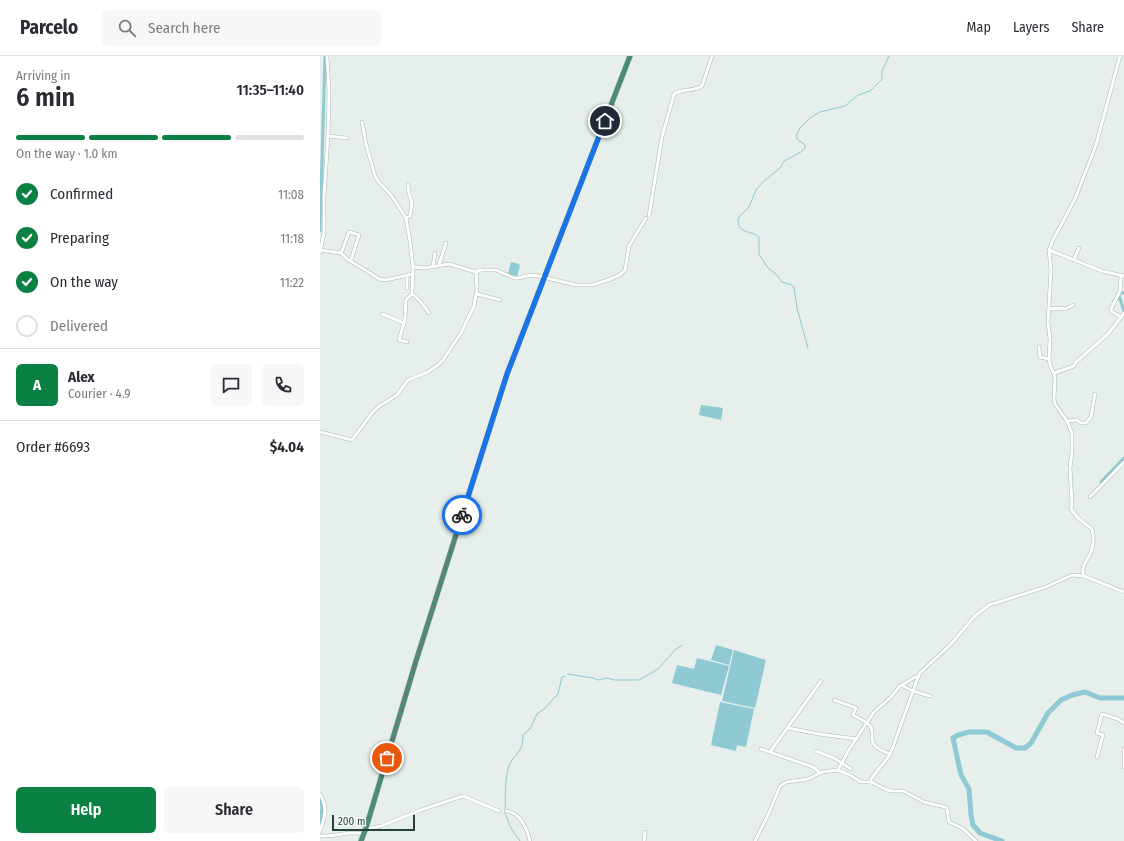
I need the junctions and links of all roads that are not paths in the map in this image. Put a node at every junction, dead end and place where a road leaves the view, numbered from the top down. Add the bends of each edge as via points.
1 (328, 56) edge
2 (630, 56) edge
3 (712, 56) edge
4 (1120, 56) edge
5 (362, 122) dead end
6 (328, 136) junction
7 (348, 138) dead end
8 (408, 185) dead end
9 (406, 218) junction
10 (446, 243) dead end
11 (1080, 248) dead end
12 (1049, 250) junction
13 (320, 251) edge
14 (342, 251) dead end
15 (435, 253) dead end
16 (1074, 259) junction
17 (351, 260) junction
18 (439, 265) junction
19 (433, 266) junction
20 (413, 267) junction
21 (476, 272) junction
22 (413, 274) junction
23 (1122, 275) edge
24 (407, 277) junction
25 (544, 278) junction
26 (407, 288) dead end
27 (412, 294) junction
28 (476, 294) junction
29 (500, 300) dead end
30 (1073, 306) dead end
31 (1049, 309) junction
32 (429, 312) dead end
33 (1124, 312) edge
34 (382, 314) dead end
35 (1121, 317) junction
36 (404, 323) junction
37 (407, 342) dead end
38 (1039, 348) dead end
39 (1049, 358) junction
40 (1054, 372) junction
41 (1095, 394) dead end
42 (1067, 421) junction
43 (320, 432) edge
44 (1124, 462) edge
45 (1090, 497) dead end
46 (1084, 576) junction
47 (1124, 592) edge
48 (918, 677) junction
49 (822, 681) dead end
50 (901, 685) junction
51 (913, 691) junction
52 (930, 696) dead end
53 (834, 700) dead end
54 (867, 723) junction
55 (1124, 723) edge
56 (788, 728) junction
57 (857, 738) junction
58 (761, 749) dead end
59 (1124, 749) edge
60 (816, 751) dead end
61 (770, 752) junction
62 (890, 754) junction
63 (1096, 757) dead end
64 (842, 763) junction
65 (1124, 767) edge
66 (852, 769) dead end
67 (838, 770) junction
68 (820, 773) junction
69 (871, 782) junction
70 (320, 794) edge
71 (499, 811) dead end
72 (506, 811) dead end
73 (366, 828) junction
74 (320, 831) edge
75 (645, 832) dead end
76 (364, 834) junction
77 (320, 836) edge
78 (361, 841) edge
79 (530, 841) edge
80 (644, 841) edge
81 (756, 841) edge
82 (976, 841) edge

1 - 6 street
2 - 25 highway
3 - 25 street via 702,86 674,94 662,137 647,217 632,238 625,270 611,279 592,285 576,286
4 - 12 street via 1096,145 1075,199
5 - 9 street via 378,181
6 - 7 street
6 - 13 street via 324,233
8 - 9 street via 412,203 410,216
9 - 20 street
10 - 18 street
11 - 16 street
12 - 16 street
12 - 31 street
13 - 17 street via 341,253
14 - 17 street via 349,232 359,235
15 - 19 street
16 - 23 street via 1095,269
17 - 24 street via 379,279
18 - 19 street
18 - 21 street via 449,264
19 - 20 street
20 - 22 street
21 - 25 street via 496,270 514,278
21 - 28 street
22 - 24 street
22 - 27 street
23 - 35 street via 1120,291 1110,309
24 - 26 street
25 - 73 highway via 507,374
27 - 32 street
27 - 36 street via 406,300
28 - 29 street
28 - 43 street via 474,306 461,333 438,365 408,380 397,395 372,413 352,440
30 - 31 street
31 - 39 street
33 - 35 street
34 - 36 street
35 - 40 street via 1108,334 1074,366
36 - 37 street via 400,340
38 - 39 street via 1040,357
39 - 40 street
40 - 42 street via 1054,399
41 - 42 street via 1091,417 1086,423 1077,420
42 - 46 street via 1072,433 1071,509 1092,529 1094,535 1091,551 1082,572
44 - 45 street
46 - 47 street
46 - 48 street via 1072,575 1046,587 989,605 974,617
48 - 50 street
48 - 51 street
49 - 56 street
50 - 51 street
50 - 54 street via 874,712
51 - 52 street
51 - 62 street
53 - 54 street via 856,708 853,715
54 - 57 street
54 - 62 street via 873,734 873,744
55 - 63 street via 1102,714 1097,733 1103,735
56 - 57 street
56 - 61 street
57 - 64 street
58 - 61 street
59 - 65 street
60 - 64 street
61 - 68 street via 813,767
62 - 69 street
64 - 66 street
64 - 67 street
67 - 68 street
67 - 69 street via 861,782
68 - 81 street via 780,786
69 - 82 street via 890,791 903,791 924,802 947,808 949,822 962,828
70 - 74 street via 326,807
71 - 73 street via 464,796 381,826
72 - 79 street via 518,816
73 - 76 highway
75 - 80 street
76 - 77 street via 357,832
76 - 78 highway

